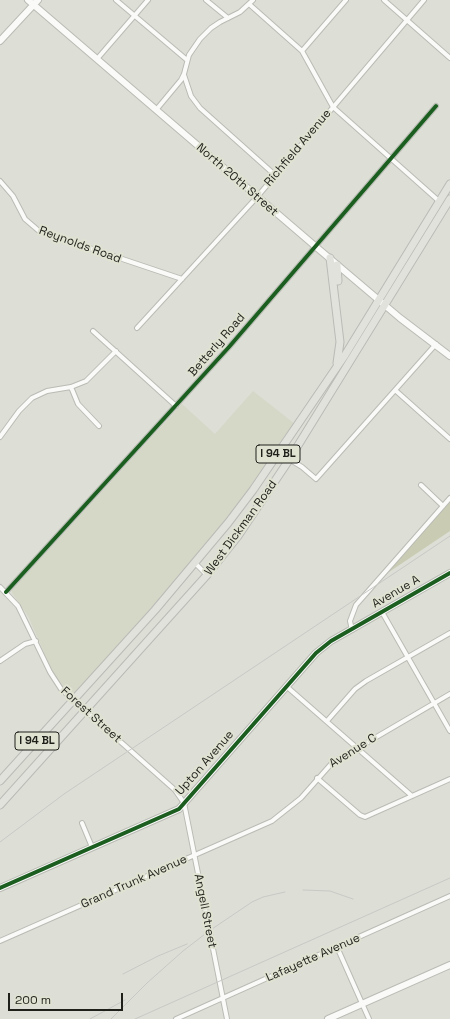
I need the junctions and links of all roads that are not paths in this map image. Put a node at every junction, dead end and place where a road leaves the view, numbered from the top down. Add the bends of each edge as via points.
1 (28, 0) edge
2 (116, 0) edge
3 (148, 0) edge
4 (206, 0) edge
5 (253, 0) edge
6 (346, 0) edge
7 (384, 0) edge
8 (424, 0) edge
9 (36, 2) edge
10 (249, 4) junction
11 (135, 16) junction
12 (228, 18) junction
13 (407, 21) junction
14 (0, 41) edge
15 (302, 51) junction
16 (450, 58) edge
17 (97, 59) junction
18 (187, 60) junction
19 (184, 75) junction
20 (436, 106) dead end
21 (332, 107) junction
22 (156, 110) junction
23 (391, 160) junction
24 (275, 175) junction
25 (0, 181) edge
26 (450, 184) edge
27 (257, 197) junction
28 (450, 199) edge
29 (442, 205) junction
30 (315, 246) junction
31 (330, 258) junction
32 (338, 265) junction
33 (182, 280) junction
34 (382, 303) junction
35 (137, 328) dead end
36 (93, 331) dead end
37 (436, 344) junction
38 (116, 352) junction
39 (345, 355) junction
40 (450, 356) edge
41 (336, 367) junction
42 (346, 369) junction
43 (71, 387) junction
44 (395, 390) junction
45 (176, 406) junction
46 (99, 426) dead end
47 (0, 437) edge
48 (450, 439) edge
49 (279, 453) junction
50 (290, 460) junction
51 (421, 485) dead end
52 (450, 498) edge
53 (443, 506) junction
54 (195, 563) junction
55 (450, 573) edge
56 (207, 575) junction
57 (0, 586) edge
58 (6, 592) junction
59 (382, 612) junction
60 (352, 630) junction
61 (450, 633) edge
62 (36, 640) junction
63 (408, 657) junction
64 (0, 661) edge
65 (286, 686) junction
66 (450, 694) edge
67 (73, 700) junction
68 (435, 702) junction
69 (85, 710) junction
70 (327, 721) junction
71 (449, 728) edge
72 (357, 747) junction
73 (317, 778) junction
74 (450, 779) edge
75 (0, 781) edge
76 (412, 796) junction
77 (184, 803) junction
78 (0, 805) edge
79 (82, 823) dead end
80 (268, 823) joint
81 (92, 848) junction
82 (194, 856) junction
83 (0, 888) edge
84 (450, 896) edge
85 (0, 941) edge
86 (337, 947) junction
87 (450, 965) edge
88 (223, 998) junction
89 (361, 1004) junction
90 (176, 1019) edge
91 (227, 1019) edge
92 (328, 1019) edge
93 (369, 1019) edge

1 - 9 street, North 20th Street
2 - 11 street
3 - 11 street
4 - 12 street
5 - 10 street
6 - 15 street
7 - 13 street
8 - 13 street, Richfield Avenue
9 - 14 street
9 - 17 street, North 20th Street
10 - 12 street
10 - 15 street
11 - 17 street
11 - 18 street
12 - 18 street via 211,28
13 - 16 street
13 - 21 street, Richfield Avenue
15 - 21 street
17 - 22 street, North 20th Street
18 - 19 street
19 - 22 street
19 - 24 street via 191,96 200,108
20 - 23 street, Betterly Road
21 - 23 street
21 - 24 street, Richfield Avenue
22 - 27 street, North 20th Street
23 - 29 street
23 - 30 street, Betterly Road
24 - 27 street, Richfield Avenue
25 - 33 street, Reynolds Road via 13,196 25,219 39,231
26 - 29 main road, West Dickman Road / I 94 BL
27 - 30 street, North 20th Street
27 - 33 street, Richfield Avenue
28 - 29 main road, West Dickman Road / I 94 BL
29 - 34 main road, West Dickman Road / I 94 BL
30 - 31 street, North 20th Street
30 - 45 street, Betterly Road
31 - 32 street, North 20th Street
31 - 41 main road via 340,342
32 - 34 street, North 20th Street
32 - 39 main road
33 - 35 street, Richfield Avenue
34 - 37 street, North 20th Street
34 - 39 main road, West Dickman Road / I 94 BL
34 - 42 main road, West Dickman Road / I 94 BL
36 - 38 street
37 - 40 street, North 20th Street
37 - 44 street
38 - 43 street via 92,377
38 - 45 street
39 - 41 main road, West Dickman Road / I 94 BL
39 - 42 main road
41 - 49 main road, West Dickman Road / I 94 BL
42 - 50 main road, West Dickman Road / I 94 BL
43 - 46 street via 78,404
43 - 47 street via 47,391 32,398
44 - 48 street
44 - 50 street via 316,479
45 - 58 street, Betterly Road
49 - 50 street
49 - 54 main road, West Dickman Road / I 94 BL via 219,536
50 - 56 main road, West Dickman Road / I 94 BL via 238,536
51 - 53 street
52 - 53 street
53 - 60 street via 356,605 350,621
54 - 56 street
54 - 67 main road, West Dickman Road / I 94 BL
55 - 59 street, Avenue A
56 - 69 main road, West Dickman Road / I 94 BL
57 - 58 street, Forest Street
58 - 62 street, Forest Street via 18,606
59 - 60 street, Avenue A
59 - 63 street
60 - 65 street, Upton Avenue via 331,641 316,653
61 - 63 street
62 - 64 street via 25,644
62 - 67 street, Forest Street via 54,678
63 - 68 street
63 - 70 street via 355,689
65 - 70 street
65 - 77 street, Upton Avenue
66 - 68 street, Avenue C
67 - 69 street, Forest Street
67 - 75 main road, West Dickman Road / I 94 BL
68 - 71 street
68 - 72 street, Avenue C
69 - 77 street, Forest Street via 175,790
69 - 78 main road, West Dickman Road / I 94 BL
70 - 72 street
72 - 73 street, Avenue C via 332,763
72 - 76 street
73 - 76 street via 363,816 369,816
73 - 80 street, Avenue C via 293,805
74 - 76 street
77 - 81 street, Upton Avenue via 178,809
77 - 82 street, Angell Street
79 - 81 street
80 - 82 street, Grand Trunk Avenue
81 - 83 street, Upton Avenue
82 - 85 street, Grand Trunk Avenue
82 - 88 street, Angell Street
84 - 86 street, Lafayette Avenue
86 - 88 street, Lafayette Avenue
86 - 89 street
87 - 89 street
88 - 90 street, Lafayette Avenue
88 - 91 street, Angell Street
89 - 92 street
89 - 93 street

